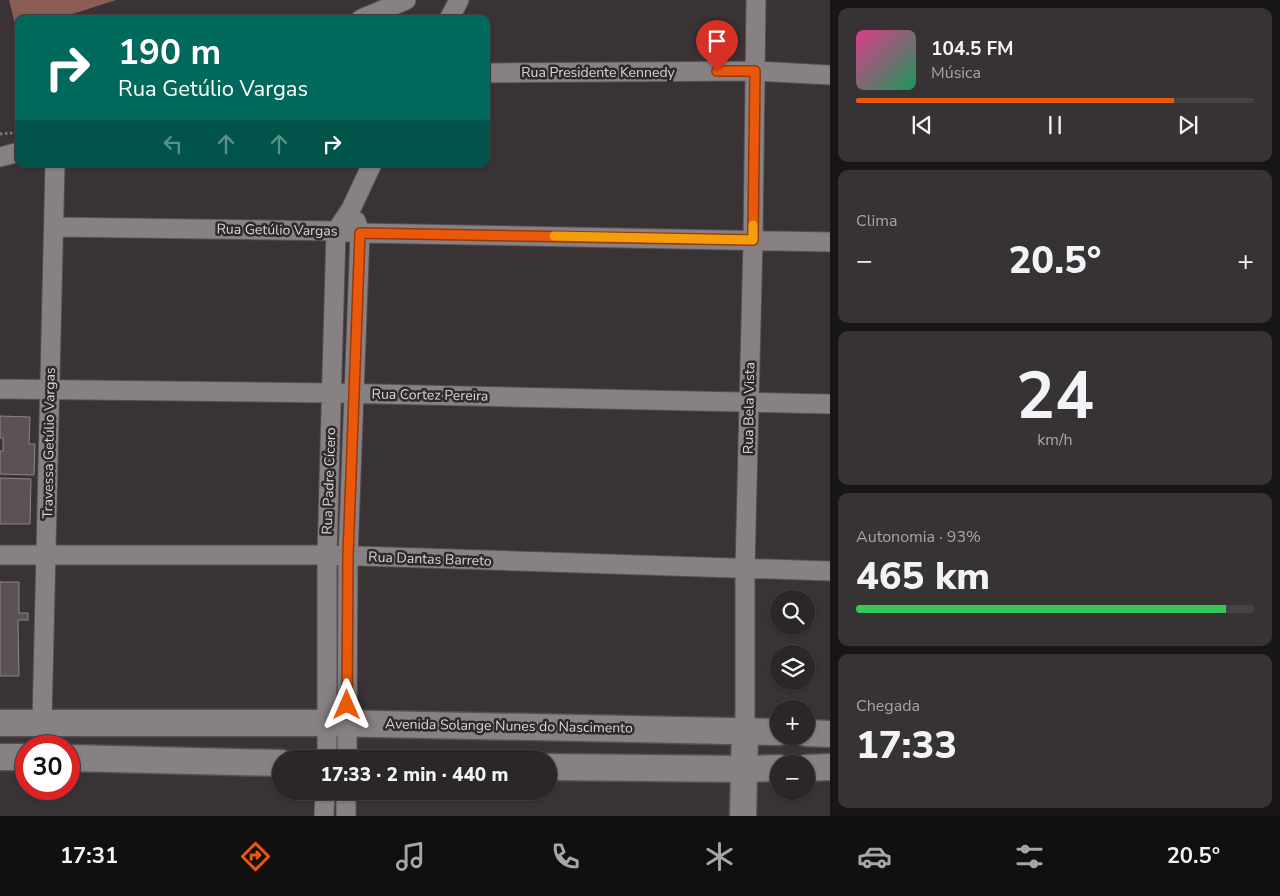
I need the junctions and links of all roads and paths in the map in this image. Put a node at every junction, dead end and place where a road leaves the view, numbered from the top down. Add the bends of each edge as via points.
1 (406, 0) edge
2 (459, 0) edge
3 (756, 0) edge
4 (370, 15) edge
5 (451, 15) edge
6 (755, 71) junction
7 (490, 73) edge
8 (830, 75) edge
9 (15, 153) edge
10 (0, 157) edge
11 (55, 167) edge
12 (371, 167) edge
13 (351, 208) junction
14 (54, 227) junction
15 (336, 231) junction
16 (360, 233) junction
17 (753, 240) junction
18 (830, 242) edge
19 (0, 389) edge
20 (49, 389) junction
21 (332, 393) junction
22 (354, 394) junction
23 (749, 402) junction
24 (830, 404) edge
25 (0, 554) edge
26 (47, 555) junction
27 (327, 555) junction
28 (348, 556) junction
29 (746, 569) junction
30 (830, 570) edge
31 (0, 722) edge
32 (42, 722) junction
33 (337, 723) junction
34 (745, 730) junction
35 (770, 731) edge
36 (815, 733) edge
37 (830, 734) edge
38 (330, 750) edge
39 (344, 750) edge
40 (0, 757) edge
41 (15, 757) edge
42 (80, 758) edge
43 (272, 763) edge
44 (557, 767) edge
45 (830, 767) edge
46 (815, 768) edge
47 (770, 769) edge
48 (744, 770) junction
49 (325, 800) edge
50 (346, 800) edge
51 (324, 816) edge
52 (346, 816) edge
53 (742, 816) edge

1 - 4 street
2 - 5 street
3 - 6 street, Rua Bela Vista
6 - 7 street, Rua Presidente Kennedy
6 - 8 street, Rua Presidente Kennedy
6 - 17 street, Rua Bela Vista
9 - 10 street
11 - 14 street, Travessa Getúlio Vargas
12 - 13 street
13 - 15 street
13 - 16 street, Rua Padre Cícero
14 - 15 street, Rua Getúlio Vargas
14 - 20 street, Travessa Getúlio Vargas
15 - 16 street, Rua Getúlio Vargas
15 - 21 street, Rua Padre Cícero
16 - 17 street, Rua Getúlio Vargas
16 - 22 street, Rua Padre Cícero
17 - 18 street, Rua Getúlio Vargas
17 - 23 street, Rua Bela Vista
19 - 20 street, Rua Cortez Pereira
20 - 21 street, Rua Cortez Pereira
20 - 26 street, Travessa Getúlio Vargas
21 - 22 street, Rua Cortez Pereira
21 - 27 street, Rua Padre Cícero
22 - 23 street, Rua Cortez Pereira
22 - 28 street, Rua Padre Cícero
23 - 24 street, Rua Cortez Pereira
23 - 29 street, Rua Bela Vista
25 - 26 street, Rua Dantas Barreto
26 - 27 street, Rua Dantas Barreto
26 - 32 street, Travessa Getúlio Vargas
27 - 28 street, Rua Dantas Barreto
27 - 33 street, Rua Padre Cícero
28 - 29 street, Rua Dantas Barreto
28 - 33 street, Rua Padre Cícero
29 - 30 street, Rua Dantas Barreto
29 - 34 street, Rua Bela Vista
31 - 32 main road, Avenida Solange Nunes do Nascimento
32 - 33 main road, Avenida Solange Nunes do Nascimento
33 - 34 main road, Avenida Solange Nunes do Nascimento
33 - 38 street, Rua Padre Cícero
33 - 39 street, Rua Padre Cícero
34 - 35 main road, Avenida Solange Nunes do Nascimento
34 - 48 main road, Rua Bela Vista
36 - 37 main road
40 - 41 main road
42 - 43 main road
44 - 48 main road
45 - 46 main road
47 - 48 main road
48 - 53 main road, Rua Bela Vista
49 - 51 street
50 - 52 street

